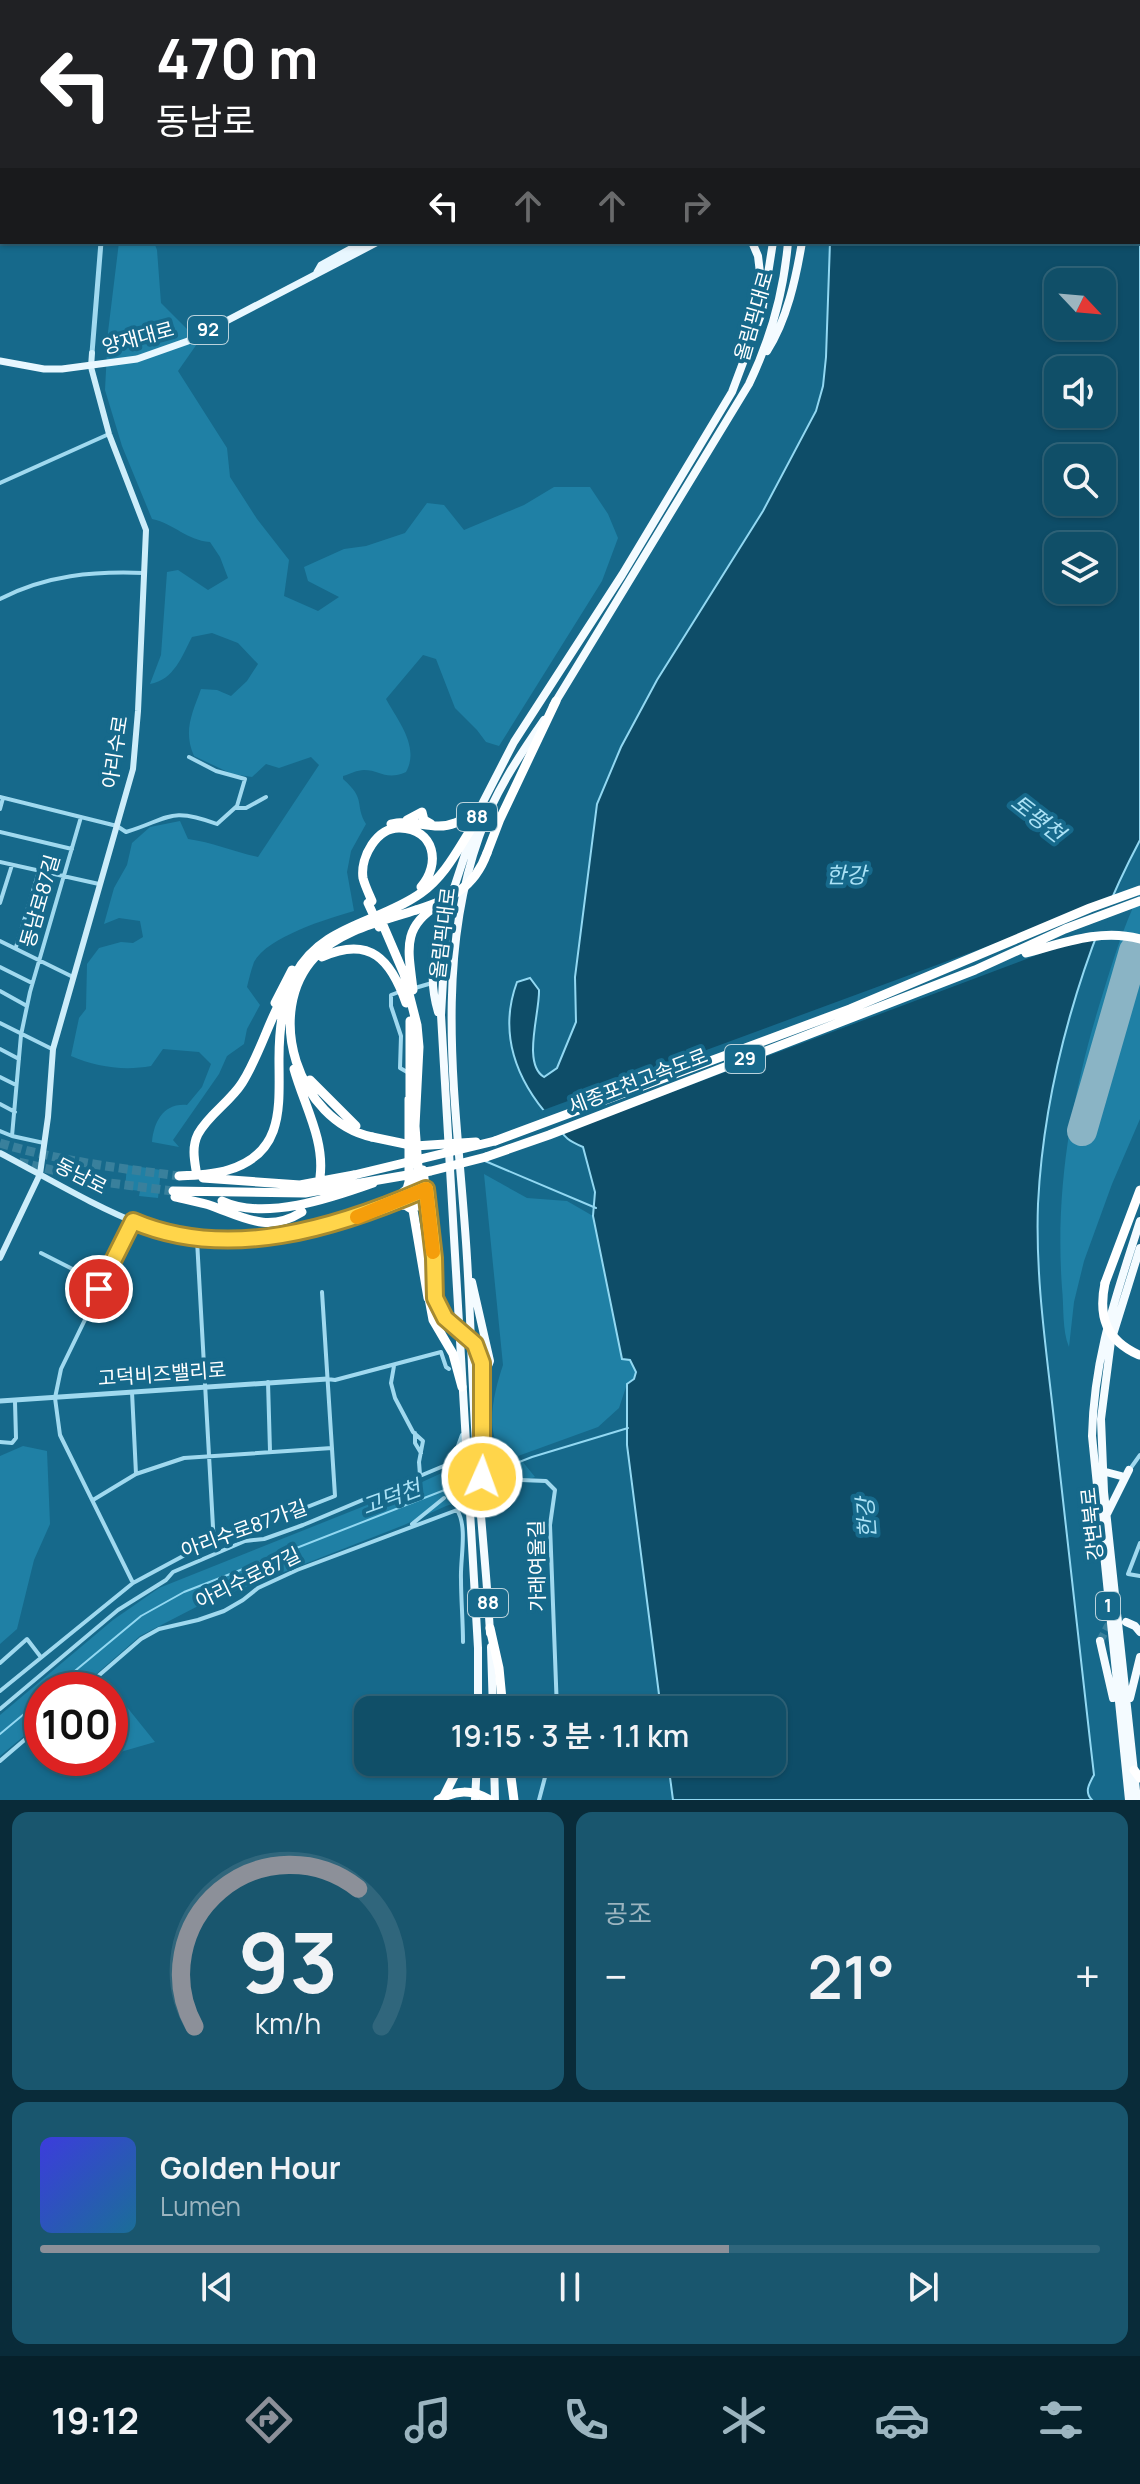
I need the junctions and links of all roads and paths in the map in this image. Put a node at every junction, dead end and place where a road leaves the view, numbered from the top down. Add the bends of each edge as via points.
1 (101, 244) edge
2 (359, 244) edge
3 (374, 244) edge
4 (753, 244) edge
5 (773, 244) edge
6 (788, 244) edge
7 (802, 244) edge
8 (317, 272) junction
9 (92, 353) joint
10 (0, 361) edge
11 (759, 363) junction
12 (91, 367) junction
13 (742, 369) junction
14 (109, 434) junction
15 (0, 483) edge
16 (144, 573) junction
17 (0, 599) edge
18 (556, 701) junction
19 (189, 757) dead end
20 (266, 797) dead end
21 (2, 798) edge
22 (481, 806) junction
23 (235, 808) junction
24 (0, 809) edge
25 (81, 817) junction
26 (117, 826) junction
27 (473, 826) junction
28 (0, 832) edge
29 (72, 849) junction
30 (0, 862) edge
31 (12, 865) junction
32 (39, 871) junction
33 (64, 876) junction
34 (1140, 883) edge
35 (99, 884) junction
36 (1140, 890) edge
37 (1140, 901) edge
38 (370, 902) junction
39 (404, 902) junction
40 (0, 903) edge
41 (418, 913) junction
42 (381, 926) junction
43 (446, 928) junction
44 (1140, 939) edge
45 (0, 941) edge
46 (16, 947) junction
47 (996, 947) junction
48 (1003, 958) junction
49 (39, 960) junction
50 (309, 960) junction
51 (0, 967) edge
52 (73, 977) junction
53 (293, 978) junction
54 (32, 983) junction
55 (432, 983) junction
56 (0, 991) edge
57 (406, 1003) junction
58 (27, 1006) junction
59 (0, 1023) edge
60 (442, 1023) junction
61 (417, 1025) junction
62 (21, 1035) junction
63 (290, 1040) junction
64 (0, 1049) edge
65 (53, 1049) junction
66 (19, 1059) junction
67 (247, 1075) junction
68 (0, 1077) edge
69 (412, 1080) junction
70 (16, 1085) junction
71 (0, 1104) edge
72 (15, 1112) junction
73 (0, 1131) edge
74 (12, 1136) junction
75 (495, 1141) junction
76 (44, 1143) junction
77 (0, 1153) edge
78 (196, 1170) dead end
79 (40, 1174) junction
80 (320, 1177) dead end
81 (355, 1183) junction
82 (426, 1189) junction
83 (1140, 1190) edge
84 (222, 1201) dead end
85 (386, 1207) junction
86 (302, 1212) dead end
87 (133, 1221) junction
88 (1140, 1221) edge
89 (197, 1240) junction
90 (1140, 1248) edge
91 (41, 1253) dead end
92 (0, 1258) edge
93 (467, 1258) junction
94 (102, 1284) junction
95 (322, 1292) dead end
96 (431, 1298) junction
97 (1140, 1355) edge
98 (394, 1366) junction
99 (483, 1366) dead end
100 (449, 1369) dead end
101 (327, 1379) junction
102 (268, 1382) junction
103 (205, 1386) junction
104 (462, 1387) junction
105 (132, 1392) junction
106 (55, 1398) junction
107 (0, 1401) edge
108 (15, 1402) junction
109 (465, 1429) junction
110 (0, 1442) edge
111 (332, 1448) junction
112 (270, 1451) junction
113 (208, 1455) junction
114 (1140, 1455) edge
115 (480, 1459) junction
116 (1125, 1473) junction
117 (136, 1474) junction
118 (420, 1476) junction
119 (1100, 1478) junction
120 (491, 1479) dead end
121 (481, 1496) joint
122 (444, 1498) dead end
123 (93, 1500) junction
124 (1106, 1514) junction
125 (410, 1526) junction
126 (1140, 1543) edge
127 (214, 1545) junction
128 (1140, 1576) edge
129 (133, 1583) junction
130 (1126, 1622) dead end
131 (490, 1628) junction
132 (1140, 1632) edge
133 (1100, 1641) dead end
134 (463, 1642) dead end
135 (40, 1656) junction
136 (1140, 1657) edge
137 (0, 1663) edge
138 (103, 1672) edge
139 (0, 1691) edge
140 (477, 1696) edge
141 (492, 1696) edge
142 (502, 1696) edge
143 (556, 1696) edge
144 (1128, 1702) junction
145 (0, 1709) edge
146 (1121, 1730) junction
147 (24, 1740) edge
148 (0, 1761) edge
149 (1137, 1774) edge
150 (453, 1776) edge
151 (476, 1776) edge
152 (494, 1776) edge
153 (511, 1776) edge
154 (545, 1776) edge
155 (439, 1800) edge
156 (475, 1800) edge
157 (493, 1800) edge
158 (514, 1800) edge
159 (539, 1800) edge
160 (1129, 1800) edge
161 (1137, 1800) edge

1 - 9 street, 아리수로
2 - 8 main road, 양재대로 / 92
3 - 8 main road, 양재대로 / 92
4 - 13 highway via 760,273
5 - 13 highway, 올림픽대로 / 88 via 762,312
6 - 11 highway, 올림픽대로 / 88
7 - 11 highway via 782,321
8 - 12 main road, 양재대로 / 92 via 178,345
9 - 12 main road, 아리수로
10 - 12 main road, 양재대로 / 92 via 44,369
11 - 18 highway, 올림픽대로 / 88
12 - 14 main road, 아리수로
13 - 22 highway, 올림픽대로 / 88 via 622,575 514,742
14 - 15 street
14 - 16 main road, 아리수로 via 146,530
16 - 17 street via 87,572
16 - 26 main road, 아리수로 via 133,769
18 - 41 highway, bridge via 483,866 469,884
18 - 93 highway, 올림픽대로 / 88 via 520,755 479,835 457,927 451,1012
19 - 23 street via 245,779
20 - 23 street
21 - 24 street
21 - 25 street
22 - 27 highway, 올림픽대로 / 88
22 - 38 highway via 458,822 438,826 403,821 375,833 363,852 359,879
23 - 26 street via 217,824 176,813 126,832
25 - 26 street
25 - 29 street, 동남로87길
26 - 35 main road, 아리수로
27 - 39 highway via 435,881
27 - 43 highway, 올림픽대로 / 88
28 - 29 street
29 - 33 street, 동남로87길
30 - 31 street
31 - 32 street
31 - 40 street
32 - 33 street
32 - 46 street
33 - 35 street
33 - 49 street, 동남로87길
34 - 47 highway
35 - 52 main road, 아리수로
36 - 47 highway, 세종포천고속도로 / 29
37 - 48 highway, 세종포천고속도로 / 29
38 - 39 highway via 363,878 367,853 384,832 400,828 427,841 434,859 430,876
38 - 42 highway, bridge
39 - 50 highway via 345,928
41 - 50 highway via 356,931
41 - 61 highway via 409,947
42 - 57 highway
42 - 61 highway via 404,974
43 - 55 highway
43 - 60 highway, 올림픽대로 / 88
44 - 48 highway via 1100,936
45 - 46 street
46 - 49 street
47 - 75 highway, 세종포천고속도로 / 29 via 771,1040
48 - 81 highway, 세종포천고속도로 / 29, bridge via 537,1139 455,1165
49 - 52 street
49 - 54 street, 동남로87길
50 - 53 highway
50 - 57 highway via 348,949 376,954 395,974
50 - 63 highway via 290,1006
50 - 67 highway via 284,982
51 - 54 street
52 - 65 main road, 아리수로
53 - 67 highway
53 - 81 highway, 세종포천고속도로 / 29 via 282,1021 280,1111 273,1134 257,1154 234,1168 179,1176 300,1185
54 - 58 street, 동남로87길
55 - 60 highway
55 - 69 street via 391,995 400,1068
56 - 58 street
57 - 69 highway
58 - 62 street, 동남로87길
59 - 62 street
60 - 104 highway, 올림픽대로 / 88
61 - 69 highway
62 - 65 street
62 - 66 street, 동남로87길
63 - 75 highway, bridge via 312,1094 357,1134 415,1146
63 - 80 highway via 318,1142
64 - 66 street
65 - 76 main road, 아리수로
66 - 70 street, 동남로87길
67 - 78 highway via 197,1137
68 - 70 street
69 - 82 highway
69 - 85 highway via 409,1182
69 - 96 highway, bridge
70 - 72 street, 동남로87길
71 - 72 street
72 - 74 street, 동남로87길
73 - 74 street
74 - 76 street
75 - 81 highway, 세종포천고속도로 / 29, bridge
76 - 79 main road, 아리수로
77 - 79 main road, 동남로
79 - 87 main road, 동남로
79 - 92 main road, 아리수로
81 - 84 highway via 300,1205 241,1208
81 - 86 highway, 세종포천고속도로 / 29 via 305,1193 174,1194 259,1222
82 - 85 main road, 동남로
82 - 96 highway via 434,1258
83 - 97 highway, bridge via 1105,1283 1102,1308 1122,1346
85 - 89 main road, 동남로 via 290,1234
85 - 96 highway via 405,1205 413,1210
87 - 89 main road, 동남로
87 - 94 street
88 - 119 highway, 1 via 1095,1376 1092,1436
89 - 103 street
90 - 119 highway, 강변북로 / 1 via 1107,1363
91 - 94 street
93 - 99 highway via 490,1359
93 - 115 highway, 올림픽대로 / 88
94 - 106 street via 61,1369
95 - 101 street
96 - 104 highway via 433,1320 453,1354
96 - 115 highway, bridge via 479,1352
98 - 100 street via 441,1352
98 - 101 street
98 - 118 street via 391,1389 423,1439
101 - 102 street, 고덕비즈밸리로
101 - 111 street
102 - 103 street, 고덕비즈밸리로
102 - 112 street
103 - 105 street, 고덕비즈밸리로
103 - 113 street
104 - 109 highway, 올림픽대로 / 88
105 - 106 street, 고덕비즈밸리로
105 - 117 street
106 - 108 street, 고덕비즈밸리로
106 - 123 street via 60,1435
107 - 108 street, 고덕비즈밸리로
108 - 110 street via 16,1438
109 - 118 street, 아리수로87가길 via 452,1460
109 - 140 highway, 올림픽대로 / 88
111 - 112 street
111 - 127 street via 335,1496
112 - 113 street
113 - 117 street
113 - 127 street
114 - 116 street
115 - 121 highway
116 - 119 highway
116 - 124 highway
117 - 123 street
118 - 145 street, 아리수로87가길 via 303,1525 183,1566 98,1626
119 - 124 highway, 강변북로 / 1
119 - 146 highway, 1
120 - 143 street, 가래여울길 via 546,1481 555,1490 550,1525
121 - 131 highway, 88
122 - 125 street
123 - 129 street
124 - 144 highway, 강변북로 / 1
125 - 134 street via 459,1512
125 - 138 street, 아리수로87길 via 265,1585 224,1611 159,1629
126 - 128 street via 1128,1574
127 - 129 street
129 - 135 street
130 - 132 highway
131 - 141 highway, 88
131 - 142 highway
133 - 146 highway
135 - 137 street via 27,1639
135 - 139 street
136 - 144 highway
144 - 149 highway, 강변북로 / 1
146 - 160 highway, 1
147 - 148 street
149 - 161 highway, 강변북로 / 1
150 - 155 highway
151 - 156 highway
152 - 157 highway
153 - 158 highway
154 - 159 street
155 - 157 highway, bridge via 467,1791

